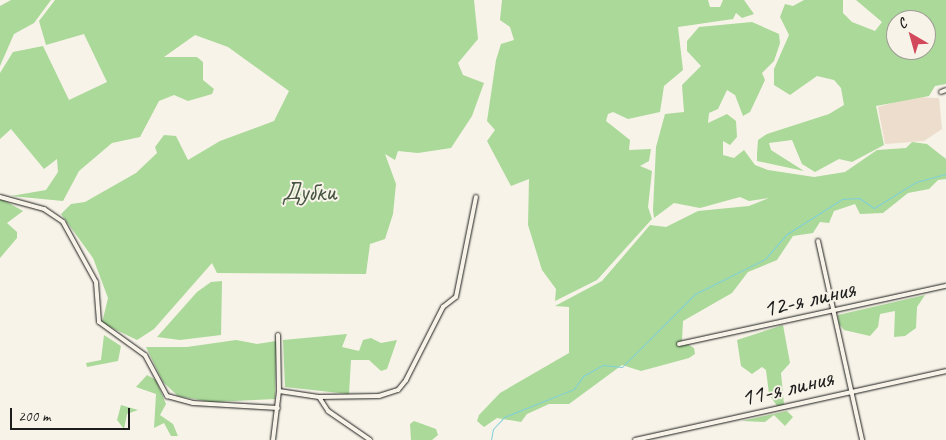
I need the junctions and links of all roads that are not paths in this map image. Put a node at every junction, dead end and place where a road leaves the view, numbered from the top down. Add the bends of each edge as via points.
1 (0, 197) edge
2 (476, 197) dead end
3 (818, 241) dead end
4 (946, 286) edge
5 (833, 311) junction
6 (278, 335) dead end
7 (679, 344) dead end
8 (946, 371) edge
9 (279, 391) junction
10 (851, 392) junction
11 (319, 397) junction
12 (278, 408) junction
13 (274, 440) edge
14 (370, 440) edge
15 (635, 440) edge
16 (862, 440) edge

1 - 12 street via 44,209 63,222 96,282 99,322 145,355 167,396 193,403
2 - 11 street via 456,297 443,307 406,380 390,394
3 - 5 street
4 - 5 street, 12-я линия
5 - 7 street, 12-я линия
5 - 10 street
6 - 9 street
8 - 10 street, 11-я линия
9 - 11 street
9 - 12 street
10 - 15 street, 11-я линия
10 - 16 street
11 - 14 street via 328,411
12 - 13 street

